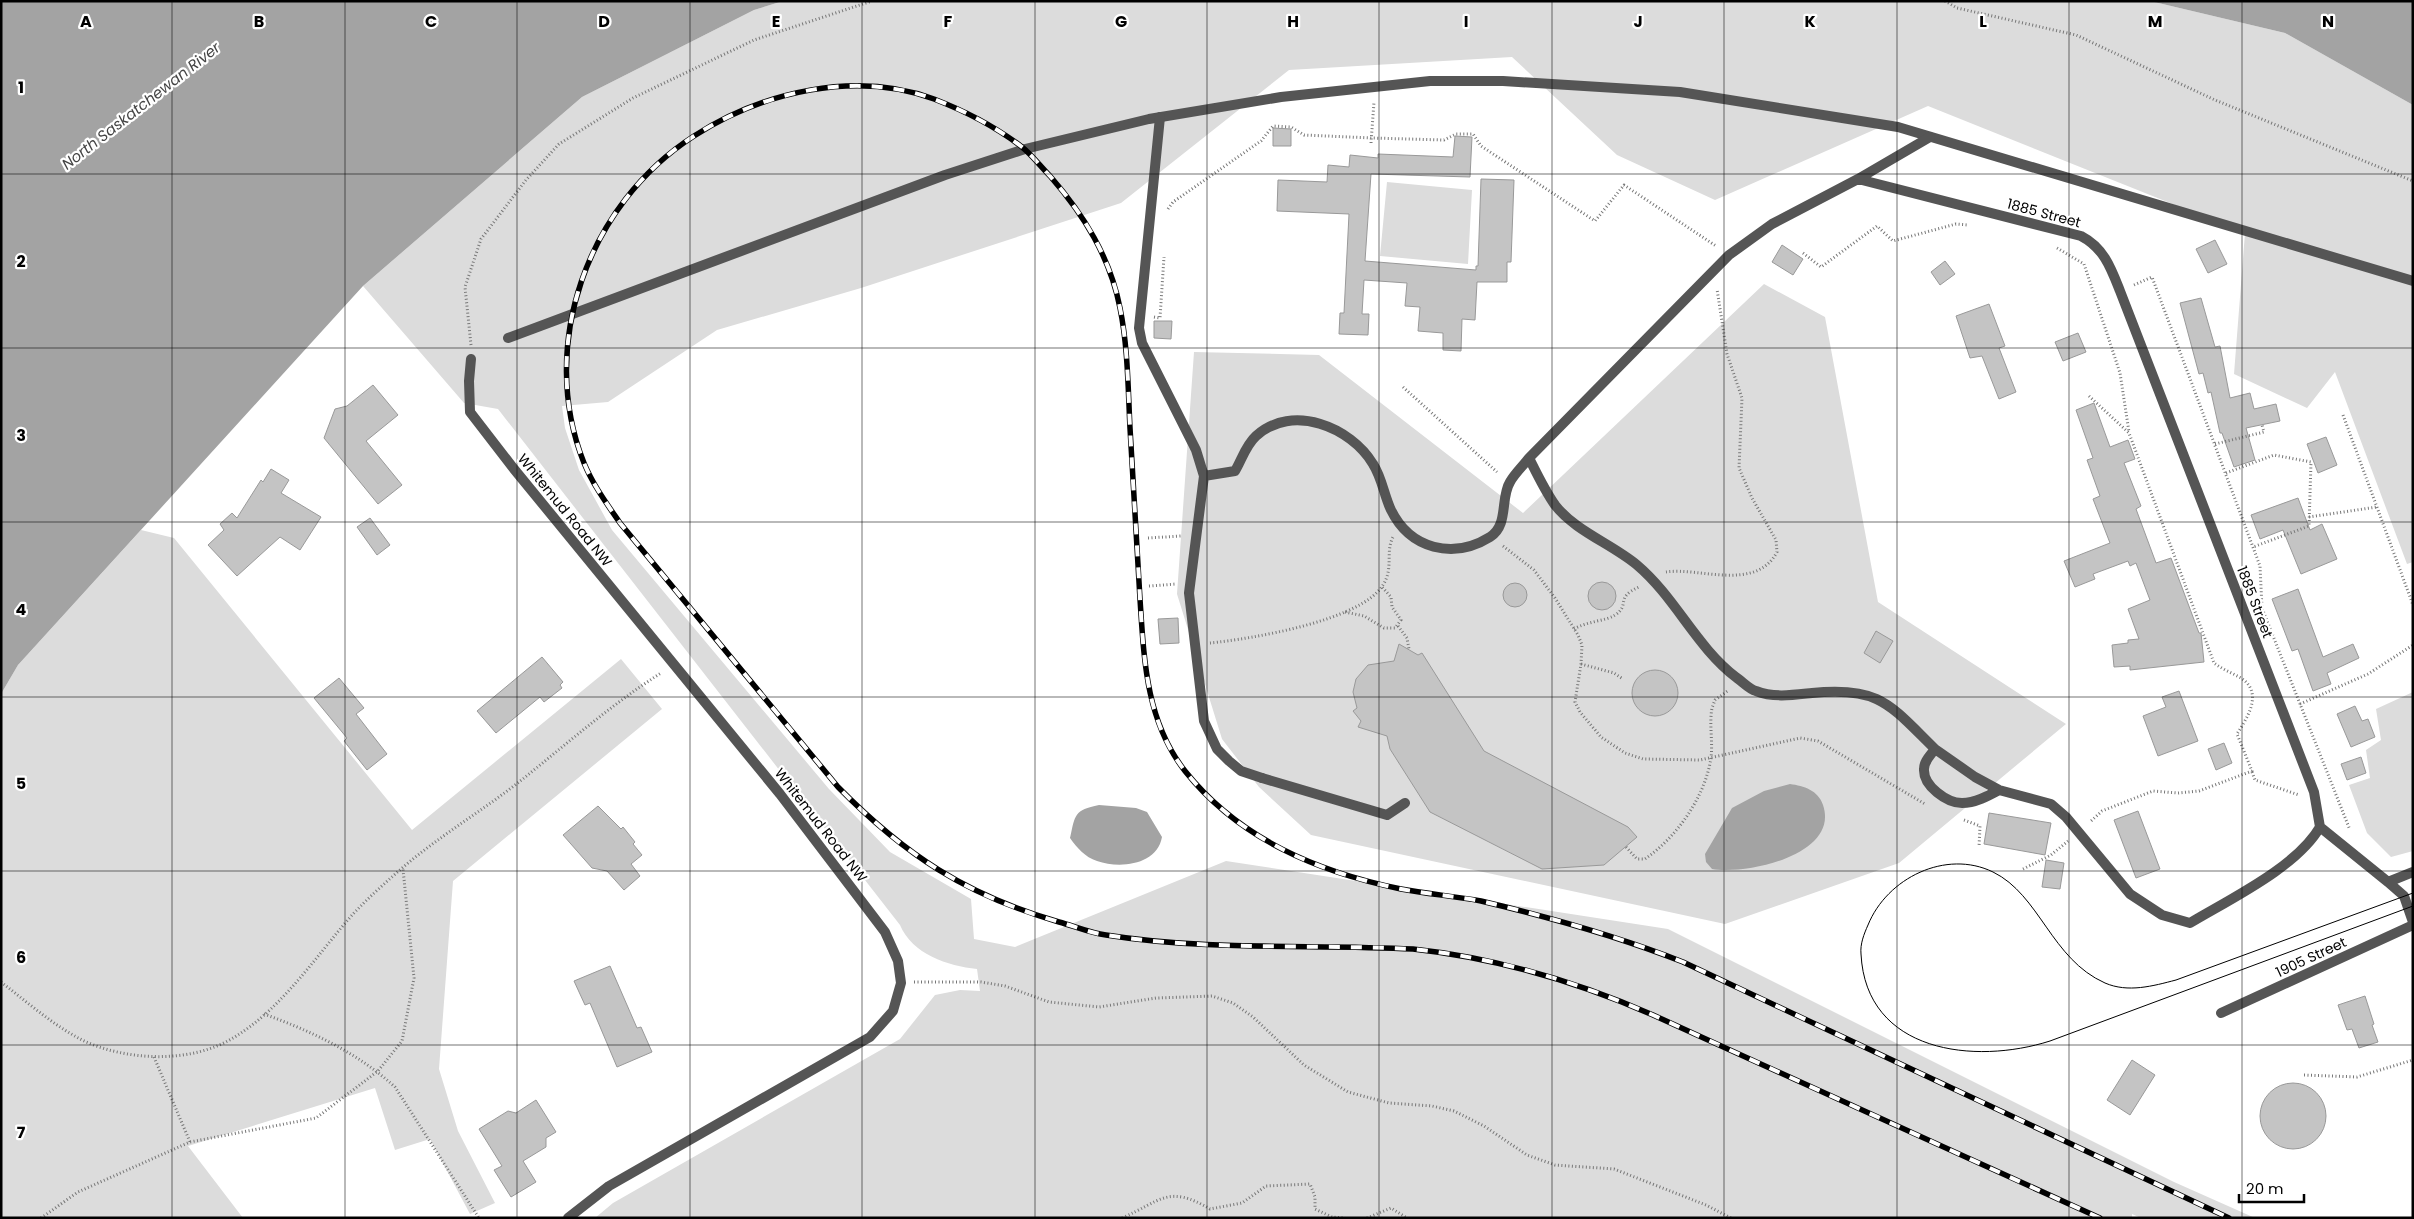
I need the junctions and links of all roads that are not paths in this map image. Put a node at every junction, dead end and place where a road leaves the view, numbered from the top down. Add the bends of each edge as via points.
1 (1160, 117) junction
2 (1930, 137) junction
3 (1858, 179) junction
4 (2413, 281) edge
5 (508, 338) dead end
6 (471, 358) road end
7 (1529, 458) junction
8 (1204, 476) junction
9 (1935, 749) junction
10 (1999, 790) junction
11 (1405, 803) dead end
12 (2320, 827) junction
13 (2413, 872) edge
14 (2388, 882) junction
15 (2413, 923) edge
16 (2221, 1013) dead end
17 (568, 1218) edge

1 - 2 street via 1376,86 1503,81 1680,92 1811,111 1898,127
1 - 5 street via 1024,149 954,172
1 - 8 street via 1139,328 1142,343 1196,450
2 - 3 street
2 - 4 street
3 - 7 street via 1772,224 1729,255
3 - 12 street, 1885 Street via 2081,236 2102,253 2120,291 2316,801
6 - 17 street, Whitemud Road NW via 470,412 780,794 885,932 898,961 901,983 893,1011 870,1037 609,1186
7 - 8 street via 1509,483 1499,528 1490,536 1460,548 1428,546 1410,536 1391,510 1374,465 1365,453 1356,443 1322,424 1281,422 1265,429 1247,446 1235,471
7 - 9 street via 1556,506 1636,564 1652,579 1713,657 1754,691 1772,696 1841,692 1867,695 1888,705
8 - 11 street via 1189,593 1204,722 1210,736 1229,761 1241,770 1262,778 1387,815
9 - 10 street
9 - 10 street via 1923,772 1929,785 1944,797 1962,803 1984,798
10 - 12 street via 2051,804 2066,817 2130,894 2162,915 2190,923 2268,876 2313,840
12 - 14 street
13 - 14 street
14 - 15 street via 2404,896
15 - 16 street, 1905 Street

